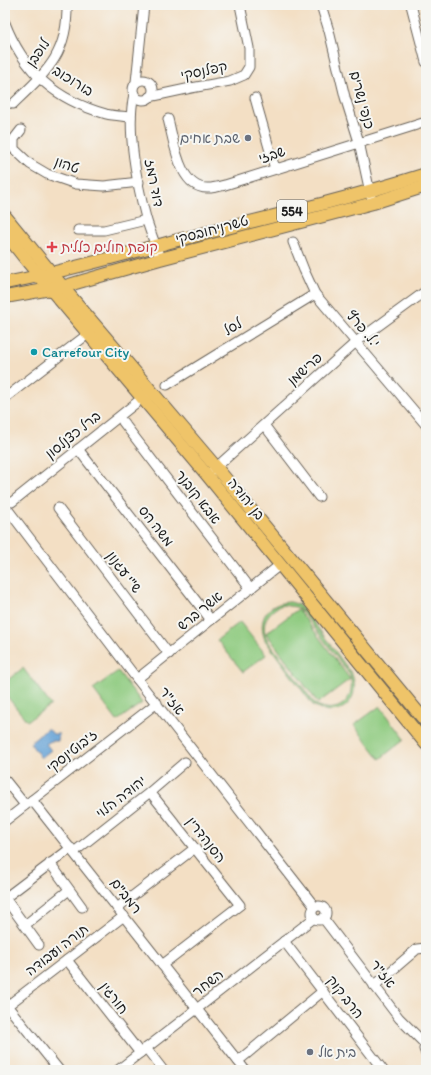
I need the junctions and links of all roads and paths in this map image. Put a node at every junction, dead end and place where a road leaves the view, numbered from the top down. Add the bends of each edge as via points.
1 (144, 5) edge
2 (240, 5) edge
3 (321, 5) edge
4 (410, 5) edge
5 (67, 7) edge
6 (5, 23) edge
7 (426, 62) edge
8 (40, 77) junction
9 (141, 81) junction
10 (144, 95) junction
11 (255, 98) dead end
12 (13, 104) dead end
13 (132, 113) junction
14 (168, 119) dead end
15 (426, 122) edge
16 (21, 130) dead end
17 (359, 142) junction
18 (274, 169) junction
19 (426, 174) edge
20 (139, 182) junction
21 (426, 186) edge
22 (371, 197) junction
23 (5, 216) edge
24 (146, 220) junction
25 (78, 230) dead end
26 (5, 233) edge
27 (293, 242) dead end
28 (156, 246) junction
29 (32, 259) junction
30 (160, 259) junction
31 (71, 269) junction
32 (46, 275) junction
33 (24, 279) junction
34 (80, 282) junction
35 (5, 283) edge
36 (56, 288) junction
37 (426, 290) edge
38 (34, 291) junction
39 (315, 294) junction
40 (5, 297) edge
41 (68, 301) junction
42 (88, 334) junction
43 (356, 342) junction
44 (167, 385) dead end
45 (146, 393) junction
46 (5, 398) edge
47 (123, 422) dead end
48 (264, 425) junction
49 (426, 425) edge
50 (78, 449) junction
51 (212, 471) junction
52 (319, 497) dead end
53 (8, 506) edge
54 (58, 508) dead end
55 (281, 564) junction
56 (251, 589) junction
57 (211, 620) junction
58 (169, 654) junction
59 (137, 679) junction
60 (157, 704) junction
61 (426, 722) edge
62 (426, 744) edge
63 (185, 762) dead end
64 (5, 780) edge
65 (150, 792) junction
66 (29, 803) junction
67 (5, 821) edge
68 (195, 848) junction
69 (72, 850) junction
70 (50, 863) junction
71 (69, 890) junction
72 (5, 898) edge
73 (82, 907) dead end
74 (117, 908) junction
75 (124, 916) junction
76 (318, 918) junction
77 (25, 925) junction
78 (284, 941) junction
79 (39, 945) dead end
80 (426, 948) edge
81 (67, 960) junction
82 (162, 965) junction
83 (374, 986) junction
84 (322, 991) junction
85 (6, 1004) edge
86 (197, 1009) junction
87 (425, 1043) edge
88 (143, 1051) junction
89 (426, 1054) edge
90 (238, 1061) junction
91 (59, 1070) edge
92 (118, 1070) edge
93 (163, 1070) edge
94 (245, 1070) edge
95 (383, 1070) edge

1 - 9 street via 139,62
2 - 10 street, קפלנסקי via 249,53 249,67 244,75 230,81 169,93
3 - 17 street, כנפי נשרים
4 - 7 street
5 - 8 street, לופבן via 60,50
6 - 8 street, בורוכוב via 28,64
8 - 12 street, לופבן
8 - 13 street, בורוכוב via 87,108 108,114
9 - 10 street via 150,83
9 - 10 street via 133,86
10 - 13 street
11 - 18 street
13 - 20 street, דוד רמז via 134,162
14 - 18 street, שבזי via 182,170 189,180 199,186 209,188 225,185
15 - 17 street, שבזי
16 - 20 street, טהון via 14,139 14,149 30,164 47,174 76,184 104,186
17 - 18 street, שבזי
17 - 22 street, כנפי נשרים
19 - 22 main road, טשרניחובסקי / 554
20 - 24 street, דוד רמז
21 - 22 main road, טשרניחובסקי / 554
22 - 28 main road, טשרניחובסקי / 554
22 - 30 main road, טשרניחובסקי / 554
23 - 29 main road
24 - 25 street via 104,230
24 - 28 street, דוד רמז
26 - 29 main road
27 - 39 street, י.ל. פרץ
28 - 30 street, דוד רמז
28 - 31 main road, טשרניחובסקי / 554
29 - 31 main road
29 - 32 main road, בן יהודה
29 - 33 main road
30 - 34 main road, טשרניחובסקי / 554
31 - 32 main road, טשרניחובסקי / 554
32 - 33 main road, טשרניחובסקי / 554
32 - 36 main road, בן יהודה
33 - 35 main road, טשרניחובסקי / 554
34 - 36 main road, טשרניחובסקי / 554
34 - 41 main road via 71,291
36 - 38 main road, טשרניחובסקי / 554
36 - 41 main road, בן יהודה
37 - 43 street, פרישמן
38 - 40 main road, טשרניחובסקי / 554
38 - 41 main road
39 - 43 street, י.ל. פרץ
39 - 44 street, לסל
41 - 42 main road, בן יהודה
41 - 45 main road, בן יהודה
42 - 45 main road, בן יהודה
42 - 46 street
43 - 48 street, פרישמן
43 - 49 street, י.ל. פרץ
45 - 50 street, ברל כצנלסון
45 - 51 main road, בן יהודה
47 - 56 street, אבא קובנר
48 - 51 street, פרישמן
48 - 52 street
50 - 53 street, ברל כצנלסון
50 - 57 street, משה הס
51 - 55 main road, בן יהודה
51 - 61 main road, בן יהודה
53 - 59 street, אז"ר
54 - 58 street, ש"י עגנון
55 - 56 street, אשר ברש
55 - 62 main road, בן יהודה
56 - 57 street, אשר ברש
57 - 58 street, אשר ברש
58 - 59 street, אשר ברש
59 - 60 street, אז"ר
60 - 66 street, ז'בוטינסקי
60 - 76 street, אז"ר via 316,907 312,912
63 - 65 street, יהודה הלוי
64 - 66 street, רמב"ם
65 - 68 street, הסנהדרין
65 - 69 street, יהודה הלוי
66 - 67 street, ז'בוטינסקי
66 - 69 street, רמב"ם
68 - 74 street
68 - 82 street, הסנהדרין via 240,906
69 - 70 street, יהודה הלוי
69 - 74 street, רמב"ם
70 - 71 street
70 - 72 street, יהודה הלוי
71 - 73 street
71 - 77 street
72 - 77 street
74 - 75 street, רמב"ם
75 - 81 street, תורה ועבודה
75 - 82 street, רמב"ם
76 - 78 street, השחר
76 - 83 street, אז"ר
77 - 79 street
78 - 84 street, הרב קוק
78 - 86 street, השחר
80 - 83 street via 417,949
81 - 85 street, תורה ועבודה
81 - 88 street, חורגין
82 - 86 street, רמב"ם
83 - 87 street, אז"ר via 399,1018
84 - 90 street
84 - 95 street, הרב קוק
85 - 91 street
86 - 88 street, השחר
86 - 90 street, רמב"ם
87 - 89 street
88 - 92 street, השחר
88 - 93 street, חורגין
90 - 94 street, רמב"ם

